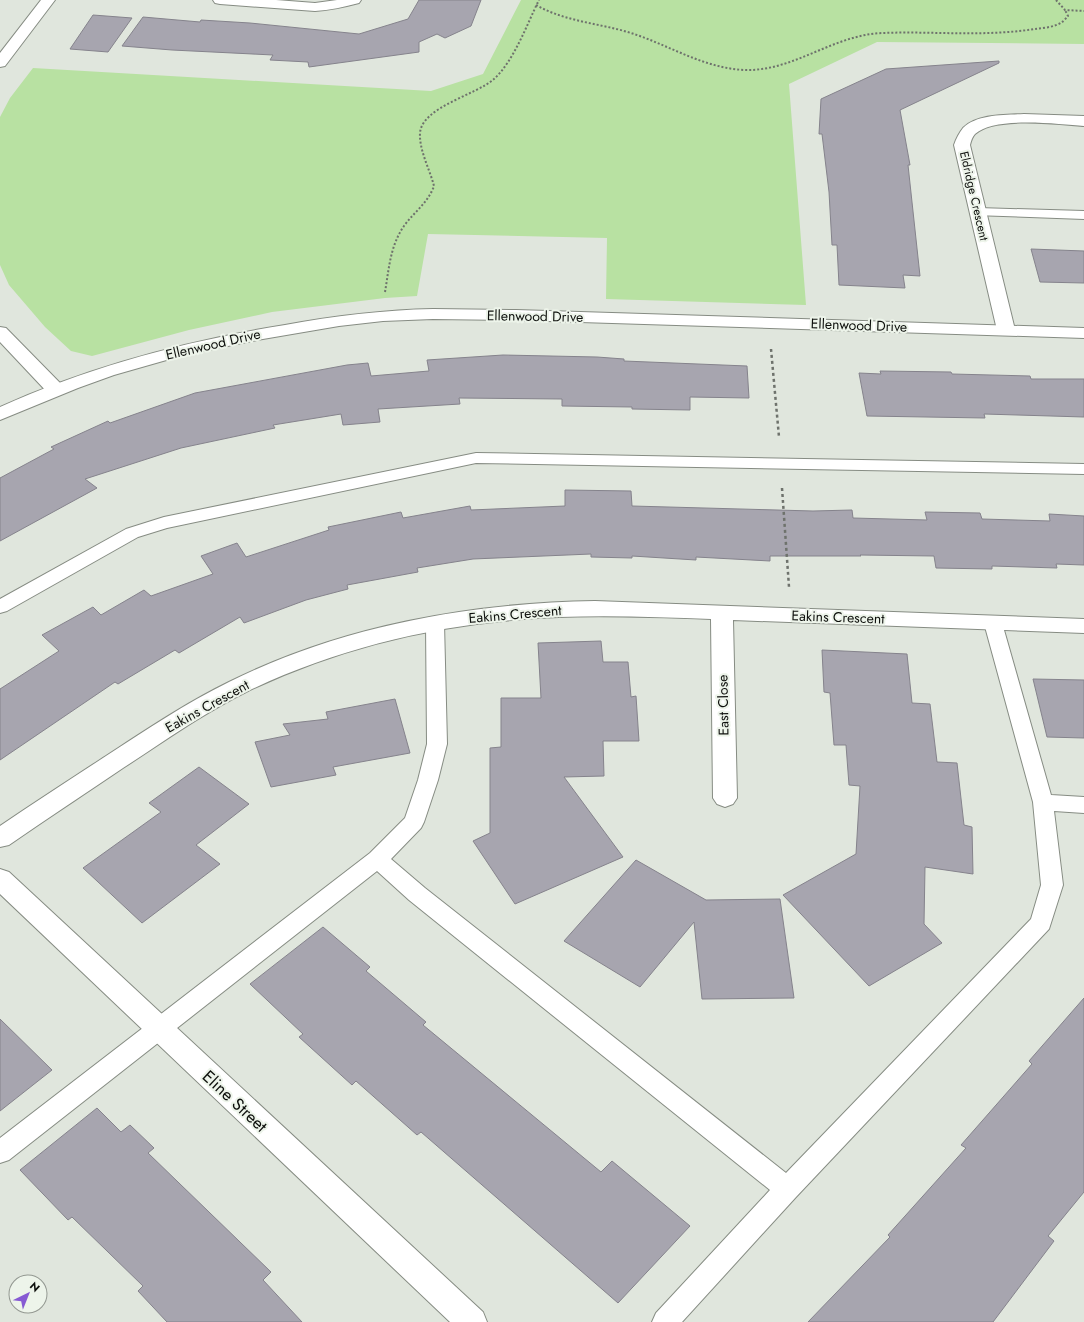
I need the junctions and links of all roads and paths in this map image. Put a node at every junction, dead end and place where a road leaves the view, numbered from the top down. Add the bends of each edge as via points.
1 (48, 0) edge
2 (220, 0) edge
3 (354, 0) edge
4 (539, 0) edge
5 (1056, 0) edge
6 (536, 5) junction
7 (1065, 10) junction
8 (1084, 11) edge
9 (0, 62) edge
10 (1084, 121) edge
11 (978, 212) junction
12 (1084, 215) edge
13 (381, 316) junction
14 (1006, 330) junction
15 (0, 332) edge
16 (1084, 332) edge
17 (55, 390) junction
18 (0, 414) edge
19 (1084, 469) edge
20 (0, 607) edge
21 (722, 612) junction
22 (435, 623) junction
23 (993, 623) junction
24 (1084, 626) edge
25 (725, 798) dead end
26 (1042, 802) junction
27 (1084, 805) edge
28 (0, 838) edge
29 (377, 859) junction
30 (0, 878) edge
31 (158, 1028) junction
32 (0, 1152) edge
33 (788, 1189) junction
34 (472, 1322) edge
35 (665, 1322) edge

1 - 9 street
2 - 3 street via 315,6 329,6
4 - 6 path
5 - 7 path
6 - 7 path via 564,18 638,35 710,63 746,70 787,63 841,40 867,34 1041,30 1064,22 1068,16
6 - 13 path via 498,75 484,86 433,113 421,126 420,140 434,186 433,192 402,227 392,248
7 - 8 path
10 - 11 street, Eldridge Crescent via 1004,119 982,123 968,131 962,145
11 - 12 lane
11 - 14 street, Eldridge Crescent
13 - 14 street, Ellenwood Drive via 516,315
13 - 17 street, Ellenwood Drive via 273,331 205,345 120,367
14 - 16 street, Ellenwood Drive
15 - 17 street
17 - 18 street, Ellenwood Drive
19 - 20 lane via 476,458 164,523 132,533
21 - 22 street, Eakins Crescent via 582,608 489,615
21 - 23 street, Eakins Crescent
21 - 25 street, East Close
22 - 28 street, Eakins Crescent via 398,630 349,645 246,683 163,729
22 - 29 lane via 437,744 414,822
23 - 24 street, Eakins Crescent
23 - 26 lane
26 - 27 lane
26 - 33 lane via 1052,885 1041,923
29 - 31 lane
29 - 33 lane
30 - 31 street, Eline Street
31 - 32 lane
31 - 34 street, Eline Street
33 - 35 lane

